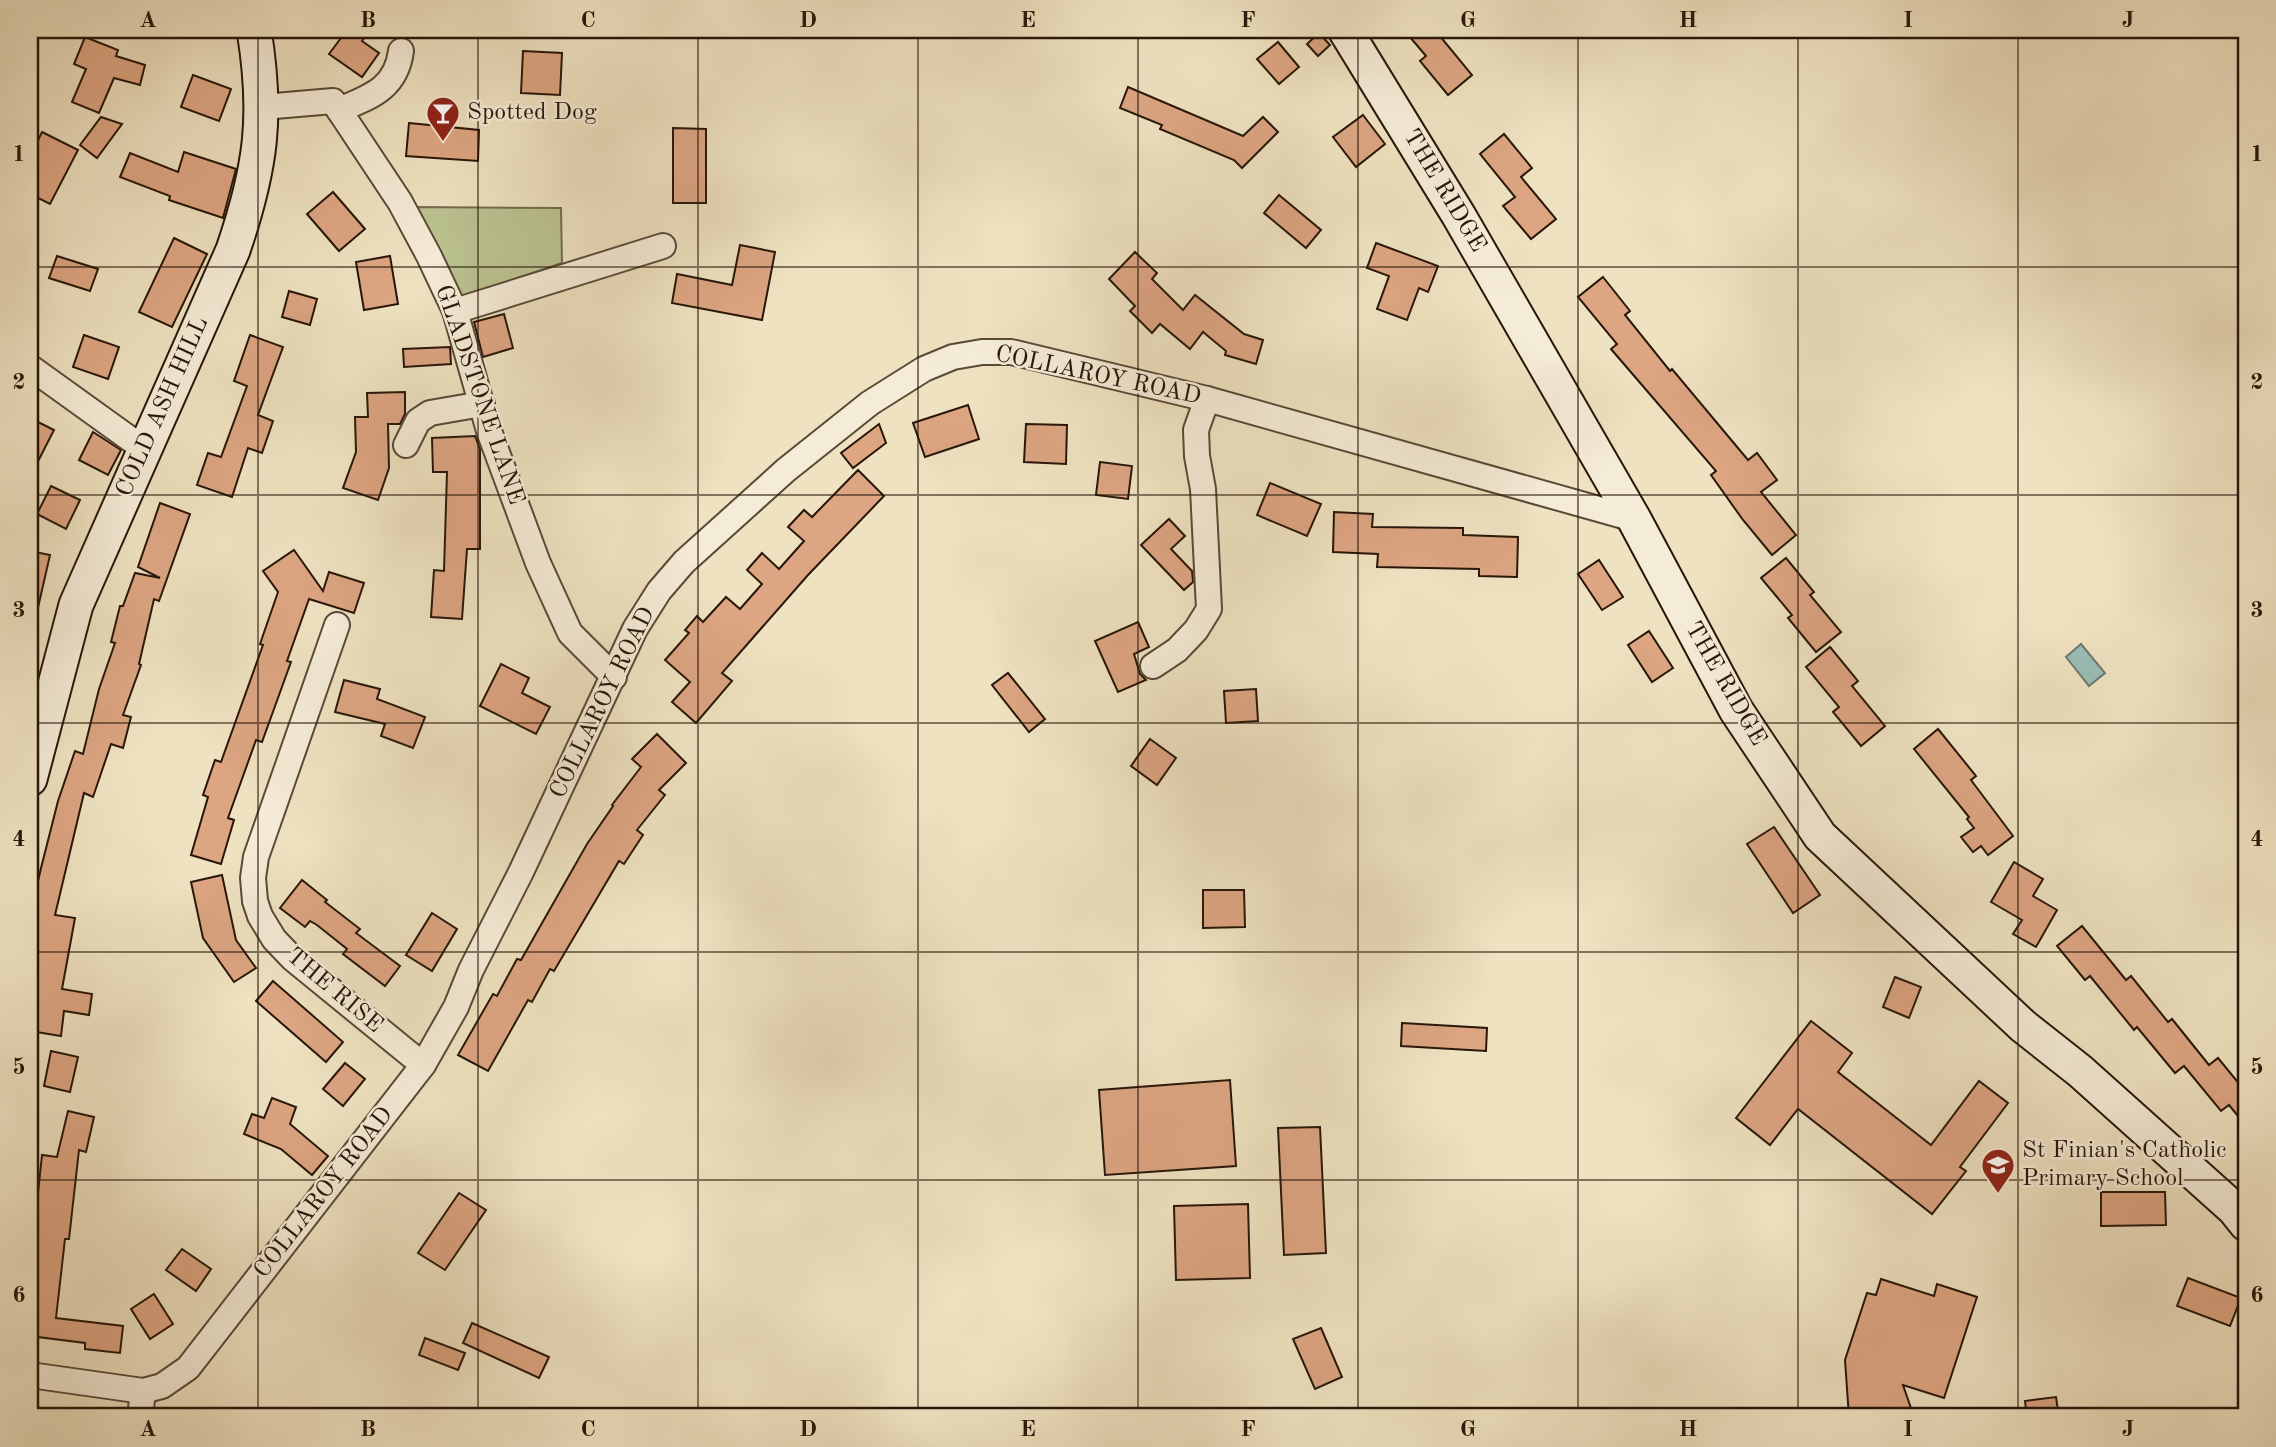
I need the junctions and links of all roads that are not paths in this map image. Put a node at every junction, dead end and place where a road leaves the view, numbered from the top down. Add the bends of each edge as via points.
1 (254, 30) edge
2 (1345, 30) edge
3 (401, 51) dead end
4 (263, 107) junction
5 (339, 110) junction
6 (663, 246) dead end
7 (455, 311) junction
8 (30, 367) edge
9 (1207, 399) junction
10 (482, 404) junction
11 (406, 445) dead end
12 (144, 449) junction
13 (1634, 519) junction
14 (337, 625) dead end
15 (1153, 666) dead end
16 (614, 677) junction
17 (30, 779) edge
18 (423, 1065) junction
19 (2246, 1224) edge
20 (30, 1375) edge
21 (144, 1391) junction
22 (140, 1417) edge

1 - 4 street, COLD ASH HILL
2 - 13 street, THE RIDGE via 1459,216
3 - 5 street via 399,65 376,95
4 - 5 street via 332,101
4 - 12 street, COLD ASH HILL via 251,198 233,250
5 - 7 street, GLADSTONE LANE via 400,202
6 - 7 street
7 - 10 street, GLADSTONE LANE
8 - 12 street
9 - 13 street, COLLAROY ROAD
9 - 15 street via 1196,430 1209,610 1177,650
9 - 16 street, COLLAROY ROAD via 1011,352 953,357 924,369 870,403 786,470 684,562 635,629
10 - 11 street via 430,414 418,421
10 - 16 street, GLADSTONE LANE via 538,563 570,633
12 - 17 street, COLD ASH HILL via 76,605
13 - 19 street, THE RIDGE via 1736,710 1820,836 2023,1026 2091,1080
14 - 18 street, THE RISE via 256,857 255,901 274,939 293,959
16 - 18 street, COLLAROY ROAD via 456,1007
18 - 21 street, COLLAROY ROAD via 188,1368 162,1386
20 - 21 street
21 - 22 street

